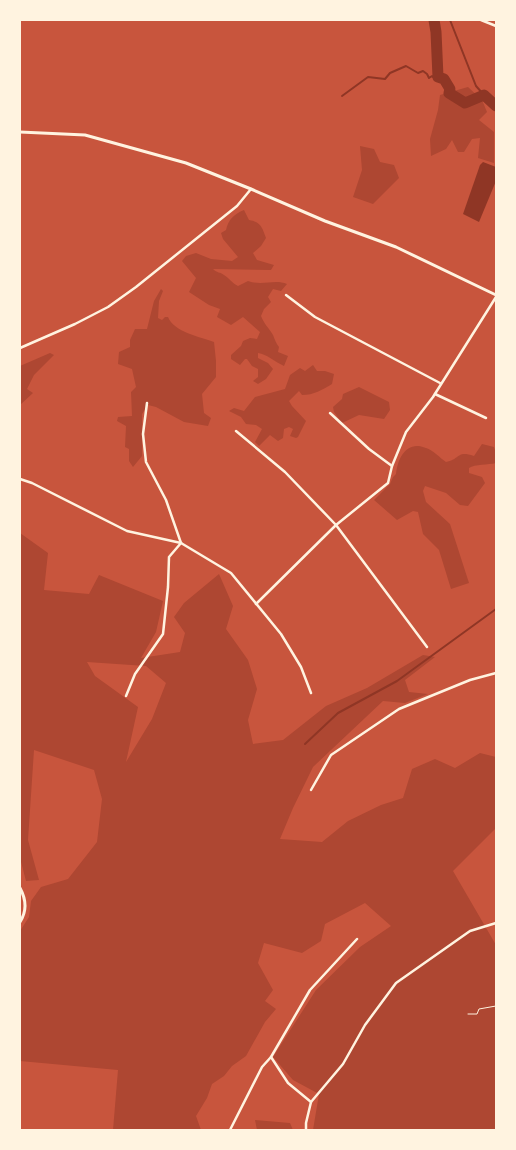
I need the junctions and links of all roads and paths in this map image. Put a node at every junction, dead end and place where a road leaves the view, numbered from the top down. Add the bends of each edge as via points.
1 (481, 20) edge
2 (496, 26) edge
3 (20, 132) edge
4 (252, 188) junction
5 (286, 294) dead end
6 (496, 296) edge
7 (20, 342) edge
8 (21, 347) edge
9 (440, 383) junction
10 (435, 394) junction
11 (147, 403) dead end
12 (330, 413) dead end
13 (486, 418) dead end
14 (236, 430) dead end
15 (392, 466) junction
16 (20, 479) edge
17 (336, 525) junction
18 (181, 543) junction
19 (256, 604) junction
20 (427, 647) dead end
21 (496, 673) edge
22 (311, 693) dead end
23 (126, 696) dead end
24 (311, 790) dead end
25 (20, 888) edge
26 (20, 922) edge
27 (496, 923) edge
28 (357, 939) dead end
29 (496, 1006) edge
30 (468, 1014) dead end
31 (271, 1057) junction
32 (311, 1102) junction
33 (230, 1130) edge
34 (306, 1130) edge

1 - 2 street
3 - 4 street via 86,135 186,163
4 - 6 street via 325,221 396,247
4 - 8 street via 237,206 136,287 75,324
5 - 9 street via 314,317
6 - 9 street
7 - 8 street
9 - 10 street
10 - 13 street
10 - 15 street via 406,432
11 - 18 street via 142,434 146,462 166,500
12 - 15 street
14 - 17 street via 286,472
15 - 17 street via 388,483
16 - 18 street via 127,531
17 - 19 street
17 - 20 street
18 - 19 street via 231,573
18 - 23 street via 169,557 163,634 136,674
19 - 22 street via 281,634 301,667
21 - 24 street via 399,709 331,755
25 - 26 street via 25,899
27 - 32 street via 470,931 396,983 343,1064
28 - 31 street via 310,990
29 - 30 path
31 - 32 street via 288,1083
31 - 33 street via 262,1067
32 - 34 street

